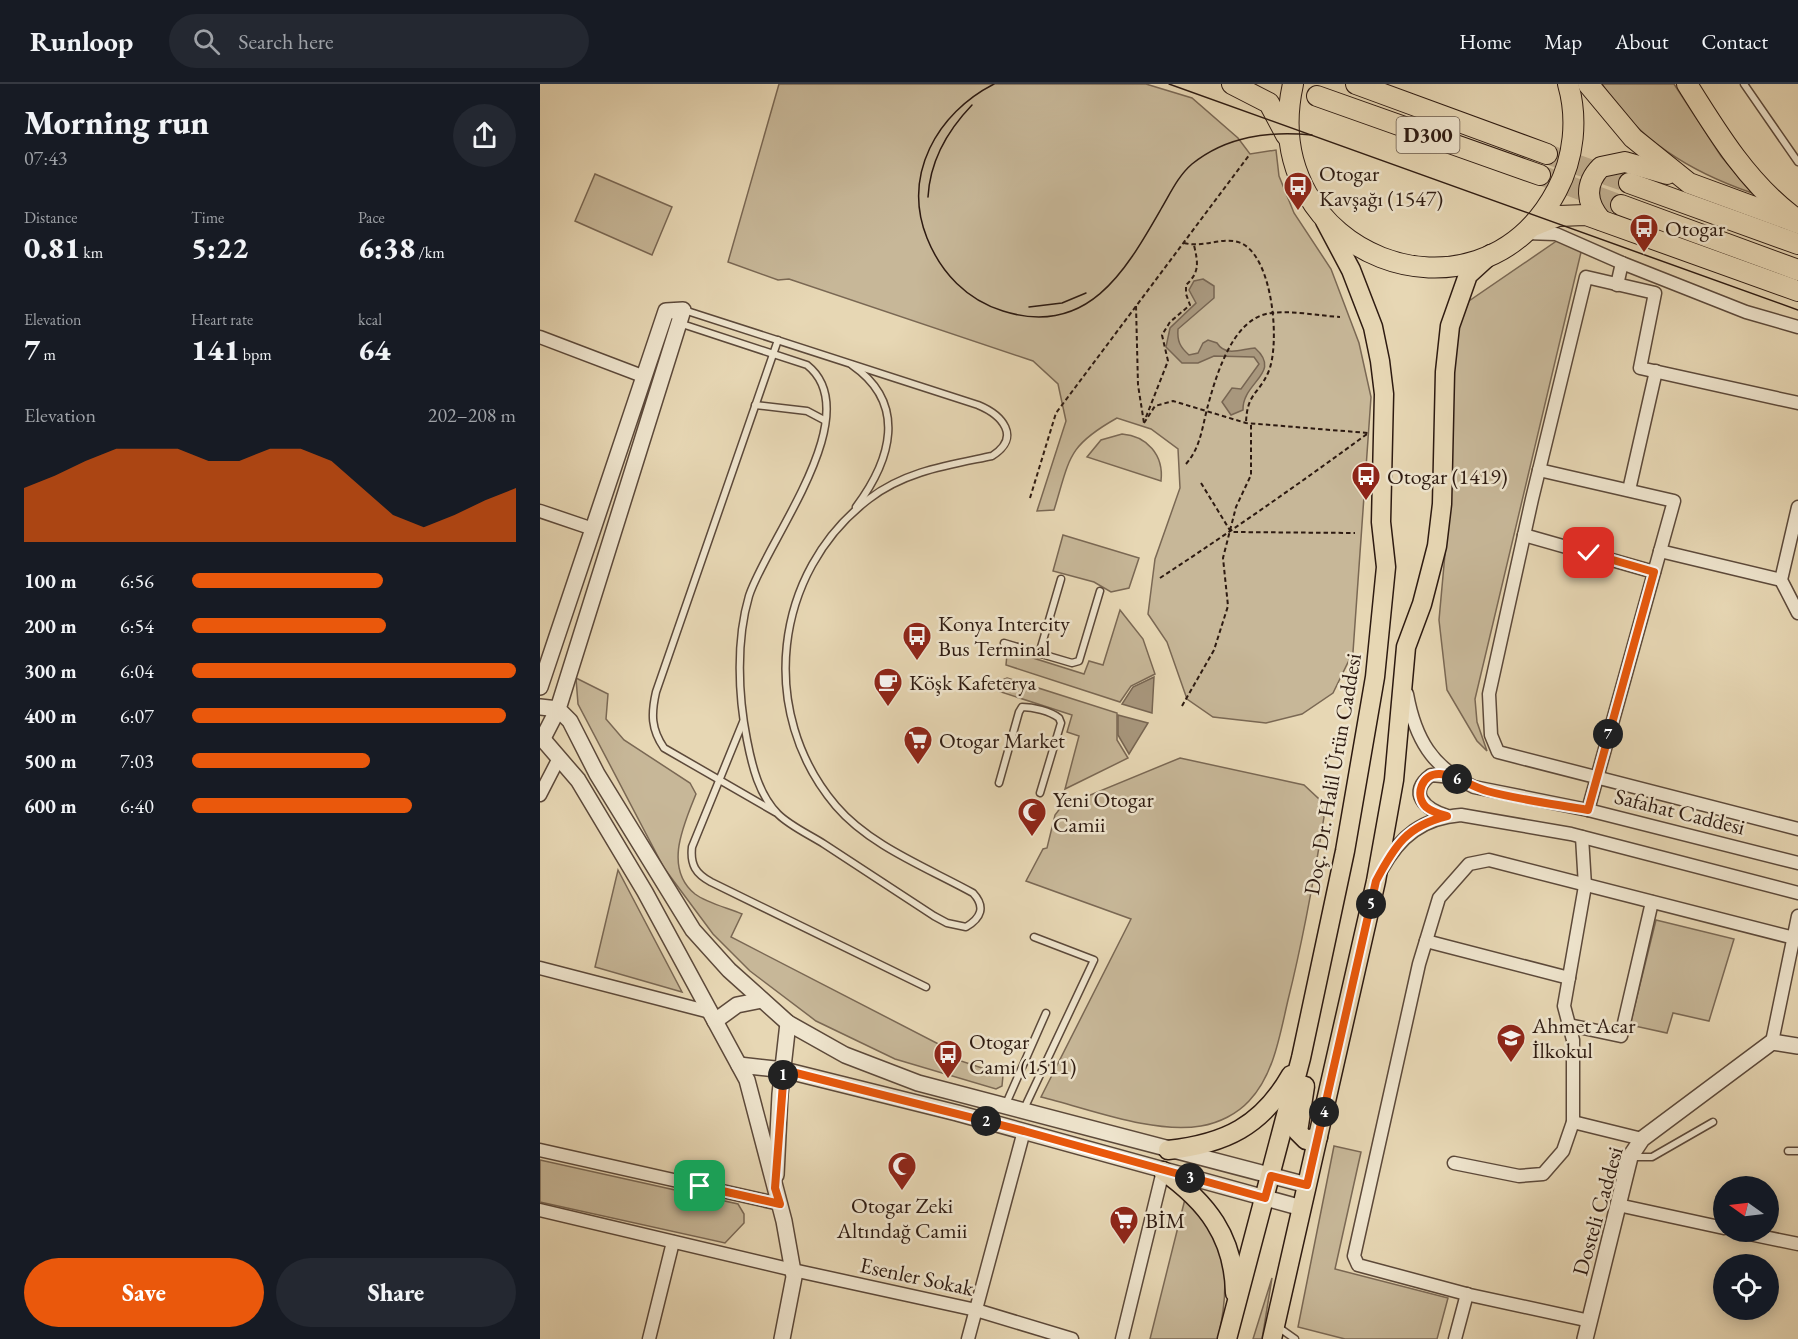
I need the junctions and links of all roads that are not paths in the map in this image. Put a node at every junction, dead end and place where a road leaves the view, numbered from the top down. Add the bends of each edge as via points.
1 (1234, 84) edge
2 (1251, 84) edge
3 (1293, 84) edge
4 (1356, 84) edge
5 (1568, 84) edge
6 (1588, 84) edge
7 (1687, 84) edge
8 (1744, 84) edge
9 (1317, 96) dead end
10 (1288, 141) junction
11 (1547, 154) tunnel mouth
12 (1798, 162) edge
13 (1540, 175) tunnel mouth
14 (1629, 183) tunnel mouth
15 (1689, 183) junction
16 (1621, 205) tunnel mouth
17 (1322, 217) junction
18 (1601, 220) junction
19 (1798, 222) edge
20 (1525, 231) junction
21 (1798, 244) edge
22 (1493, 252) junction
23 (1622, 263) junction
24 (1798, 270) edge
25 (1617, 285) junction
26 (1798, 291) edge
27 (681, 317) junction
28 (1798, 327) edge
29 (540, 337) edge
30 (778, 340) junction
31 (774, 353) junction
32 (846, 361) junction
33 (1656, 371) junction
34 (645, 377) junction
35 (1798, 403) edge
36 (755, 405) junction
37 (824, 420) junction
38 (1539, 470) junction
39 (1629, 490) junction
40 (540, 511) edge
41 (1797, 514) edge
42 (846, 519) junction
43 (593, 529) junction
44 (1524, 535) junction
45 (1660, 551) junction
46 (1654, 572) junction
47 (1060, 579) dead end
48 (1781, 580) junction
49 (1100, 591) dead end
50 (1798, 613) edge
51 (1004, 643) dead end
52 (1039, 654) junction
53 (544, 657) edge
54 (1404, 680) junction
55 (540, 687) edge
56 (540, 707) edge
57 (558, 709) junction
58 (743, 722) junction
59 (541, 737) edge
60 (559, 758) junction
61 (1596, 777) junction
62 (719, 781) junction
63 (1461, 782) junction
64 (999, 783) dead end
65 (1040, 793) dead end
66 (540, 795) edge
67 (1588, 810) junction
68 (778, 815) junction
69 (1447, 816) junction
70 (1798, 829) edge
71 (1582, 837) junction
72 (1798, 863) edge
73 (1376, 881) junction
74 (1585, 886) junction
75 (1798, 893) edge
76 (1652, 903) junction
77 (1798, 916) edge
78 (1034, 937) dead end
79 (1796, 938) edge
80 (1426, 941) junction
81 (540, 968) edge
82 (1569, 978) junction
83 (926, 987) dead end
84 (762, 1000) junction
85 (1046, 1013) dead end
86 (713, 1016) junction
87 (788, 1023) junction
88 (1569, 1025) junction
89 (1772, 1042) junction
90 (1798, 1046) edge
91 (1301, 1058) junction
92 (738, 1065) junction
93 (784, 1070) junction
94 (1005, 1107) junction
95 (1023, 1111) junction
96 (1573, 1122) junction
97 (1713, 1122) dead end
98 (1024, 1131) junction
99 (1318, 1137) junction
100 (1642, 1139) junction
101 (540, 1149) edge
102 (1168, 1150) junction
103 (1788, 1151) dead end
104 (1798, 1151) edge
105 (1630, 1157) junction
106 (1454, 1163) dead end
107 (1163, 1171) junction
108 (1271, 1176) junction
109 (1307, 1185) junction
110 (775, 1188) junction
111 (1265, 1198) junction
112 (780, 1204) junction
113 (1618, 1205) junction
114 (1302, 1208) junction
115 (540, 1210) edge
116 (1713, 1226) edge
117 (1779, 1240) edge
118 (672, 1242) junction
119 (1798, 1244) edge
120 (793, 1270) junction
121 (1467, 1294) junction
122 (1236, 1307) junction
123 (976, 1310) junction
124 (1590, 1321) junction
125 (1274, 1332) edge
126 (649, 1339) edge
127 (782, 1339) edge
128 (968, 1339) edge
129 (1072, 1339) edge
130 (1122, 1339) edge
131 (1227, 1339) edge
132 (1295, 1339) edge
133 (1455, 1339) edge
134 (1585, 1339) edge

1 - 2 highway
1 - 10 highway via 1269,103
3 - 10 highway
4 - 11 highway, D300
5 - 20 highway via 1574,120 1567,167 1553,197
6 - 15 highway via 1633,138
7 - 19 highway via 1748,174
8 - 12 lane
9 - 13 highway, D300
10 - 17 highway via 1301,184
14 - 21 highway
15 - 18 highway via 1649,167 1625,162 1608,164 1595,173 1589,188 1590,204
15 - 19 highway
16 - 24 highway
17 - 22 highway via 1355,245 1405,265 1459,264
17 - 91 main road, Doç. Dr. Halil Ürün Caddesi via 1351,270 1373,327 1380,361 1381,522 1386,567 1375,677 1346,851
18 - 20 highway via 1564,215
18 - 26 highway
20 - 22 highway
20 - 23 street via 1556,234
22 - 54 main road via 1468,275 1450,326 1437,546 1406,646
23 - 25 street
23 - 28 street via 1746,312
25 - 33 street via 1655,293 1640,368
25 - 38 street via 1587,277
27 - 30 lane
27 - 31 lane
27 - 34 street via 666,311
27 - 57 street
29 - 34 street
30 - 31 lane
30 - 32 lane
31 - 36 lane
31 - 37 lane via 814,371 820,380
32 - 42 lane via 862,372 885,400 888,431 881,466
32 - 42 lane via 987,409 1000,416 1006,429 1003,445 992,456 939,466 901,480 869,498
33 - 35 street
33 - 39 street
34 - 43 street
36 - 37 lane via 807,411
36 - 62 lane via 652,707 656,736 664,748
37 - 58 lane via 813,471 766,554 749,597 742,637
38 - 39 street
38 - 44 street
39 - 45 street via 1674,501
40 - 43 street
41 - 48 street
42 - 68 lane via 811,563 791,614 786,681 797,739 825,792 851,821 880,842 973,893 982,909 980,915 966,927 947,923
43 - 53 street
44 - 46 street
44 - 61 street via 1489,694 1491,735 1498,753
45 - 46 street
45 - 48 street
46 - 61 street
47 - 52 lane
48 - 50 street
49 - 52 lane via 1079,661 1072,663
51 - 52 lane
53 - 55 street
54 - 63 street, Safahat Caddesi via 1420,741 1435,762
54 - 73 main road via 1394,780
56 - 57 street
57 - 59 street
57 - 84 street via 570,721 597,774 693,930
58 - 62 lane
58 - 68 lane via 757,781
59 - 60 street
60 - 66 street
60 - 86 street via 578,780 645,892
61 - 67 street
61 - 70 street
62 - 68 lane
62 - 83 lane via 692,847 694,868 700,876
63 - 67 street, Safahat Caddesi via 1489,792
63 - 69 street via 1440,774 1431,775 1420,790 1427,807
64 - 65 lane via 1019,712 1027,707 1054,714 1061,723
67 - 72 street, Safahat Caddesi
69 - 71 street via 1485,818
69 - 73 street via 1417,826 1403,838
71 - 74 street
71 - 75 street
73 - 99 main road
74 - 76 street
74 - 80 street via 1489,860 1469,864 1439,898
74 - 82 street
76 - 79 street
76 - 88 street via 1621,1036
77 - 79 street
78 - 95 lane via 1094,960
79 - 89 street
80 - 82 street
80 - 121 street via 1354,1256 1358,1265
81 - 86 street
82 - 88 street via 1564,1006
84 - 86 street via 737,1005
84 - 87 street
85 - 94 lane
86 - 92 street
87 - 93 street
87 - 94 street via 845,1055 918,1083
88 - 96 street via 1573,1040
89 - 90 street
89 - 100 street, Dosteli Caddesi
91 - 99 main road via 1306,1079 1298,1132 1306,1140
91 - 102 main road via 1277,1097 1247,1126 1208,1144
91 - 108 main road, Doç. Dr. Halil Ürün Caddesi
92 - 93 street
92 - 110 street via 747,1080
93 - 98 street
93 - 110 street
94 - 95 street
95 - 102 street
96 - 100 street
96 - 106 street via 1563,1151 1543,1174 1519,1176
97 - 105 lane via 1652,1157
98 - 107 street
98 - 123 street
99 - 109 main road
100 - 105 street, Dosteli Caddesi
101 - 112 street
102 - 108 street
103 - 104 lane
105 - 113 street, Dosteli Caddesi
107 - 111 street
107 - 122 main road via 1198,1198 1222,1234 1235,1276
107 - 130 street
108 - 109 street
108 - 111 main road, Doç. Dr. Halil Ürün Caddesi
109 - 114 main road
110 - 112 street
111 - 114 street
111 - 122 main road, Doç. Dr. Halil Ürün Caddesi
112 - 120 street
113 - 116 street
113 - 124 street, Dosteli Caddesi
114 - 125 main road
115 - 118 street, Esenler Sokak
117 - 119 street
118 - 120 street, Esenler Sokak
118 - 126 street
120 - 123 street, Esenler Sokak
120 - 127 street
121 - 124 street
121 - 133 street
122 - 131 main road, Doç. Dr. Halil Ürün Caddesi
123 - 128 street
123 - 129 street, Esenler Sokak
124 - 134 street, Dosteli Caddesi
125 - 132 lane

